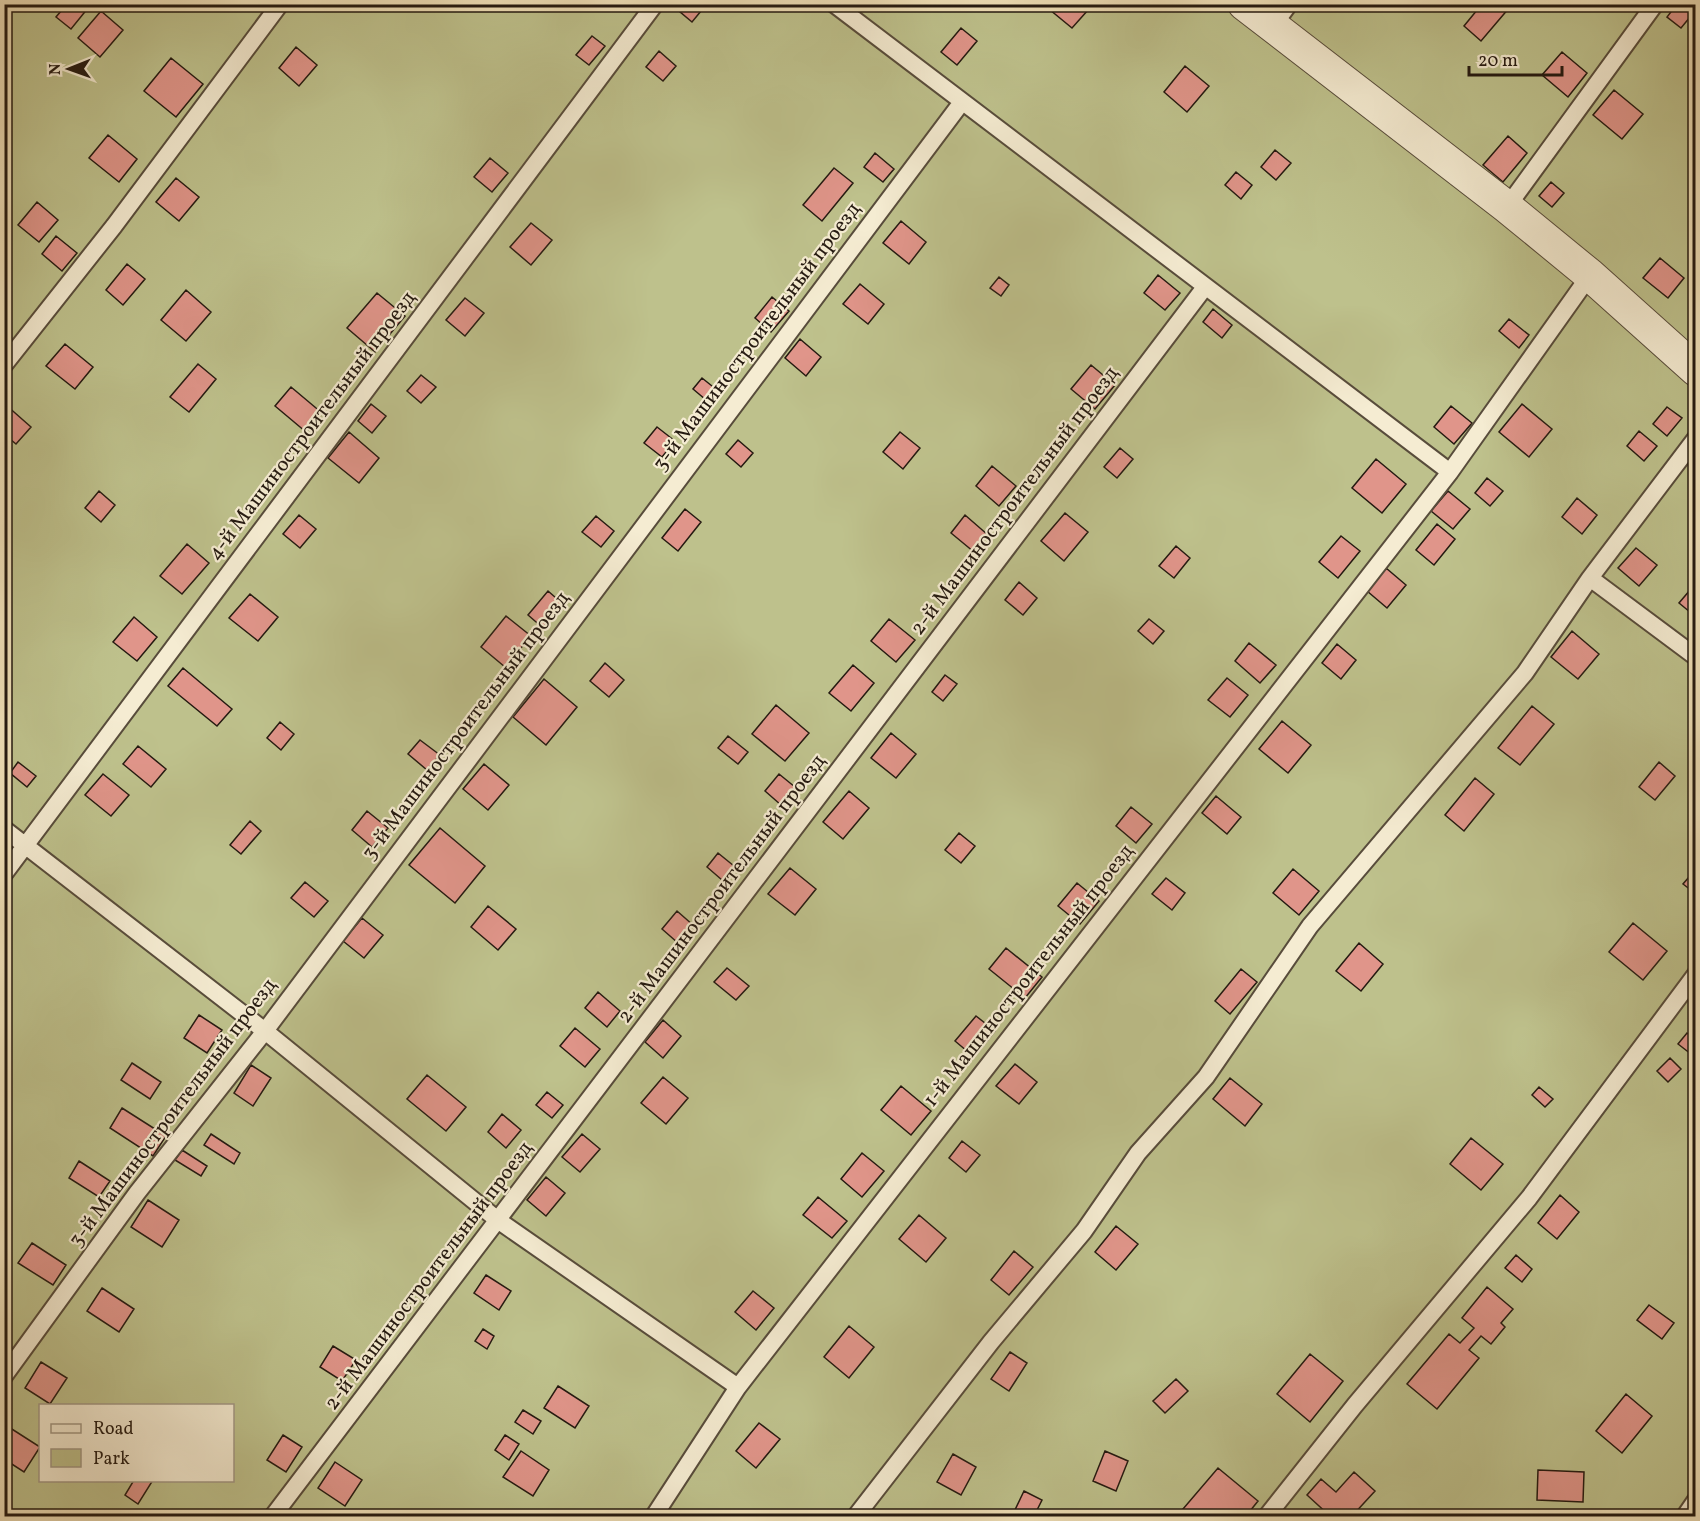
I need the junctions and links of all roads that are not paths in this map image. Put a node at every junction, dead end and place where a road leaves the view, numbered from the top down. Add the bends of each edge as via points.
1 (280, 4) edge
2 (655, 4) edge
3 (834, 4) edge
4 (1244, 4) edge
5 (1655, 4) edge
6 (1280, 16) edge
7 (962, 102) junction
8 (1507, 207) junction
9 (1590, 275) junction
10 (1205, 286) junction
11 (4, 365) edge
12 (1695, 369) edge
13 (1695, 438) edge
14 (1450, 472) junction
15 (1590, 578) junction
16 (1695, 657) edge
17 (4, 829) edge
18 (26, 846) junction
19 (4, 874) edge
20 (1695, 974) edge
21 (265, 1031) junction
22 (500, 1221) junction
23 (4, 1376) edge
24 (738, 1387) junction
25 (1695, 1500) edge
26 (273, 1516) edge
27 (654, 1516) edge
28 (856, 1516) edge
29 (1267, 1516) edge
30 (1685, 1516) edge

1 - 11 lane via 121,217
2 - 18 lane, 4-й Машиностроительный проезд
3 - 7 lane
4 - 6 street
5 - 8 lane
6 - 8 street
7 - 10 lane
7 - 21 lane, 3-й Машиностроительный проезд
8 - 9 street
9 - 12 street
9 - 14 lane, 1-й Машиностроительный проезд
10 - 14 lane
10 - 22 lane, 2-й Машиностроительный проезд
13 - 15 lane
14 - 24 lane, 1-й Машиностроительный проезд
15 - 16 lane
15 - 28 lane via 1525,673 1310,926 1206,1077 1138,1153 1084,1232 991,1342
17 - 18 lane
18 - 19 lane, 4-й Машиностроительный проезд
18 - 21 lane
20 - 29 lane via 1529,1198
21 - 22 lane
21 - 23 lane, 3-й Машиностроительный проезд via 137,1193
22 - 24 lane
22 - 26 lane, 2-й Машиностроительный проезд
24 - 27 lane, 1-й Машиностроительный проезд
25 - 30 lane

